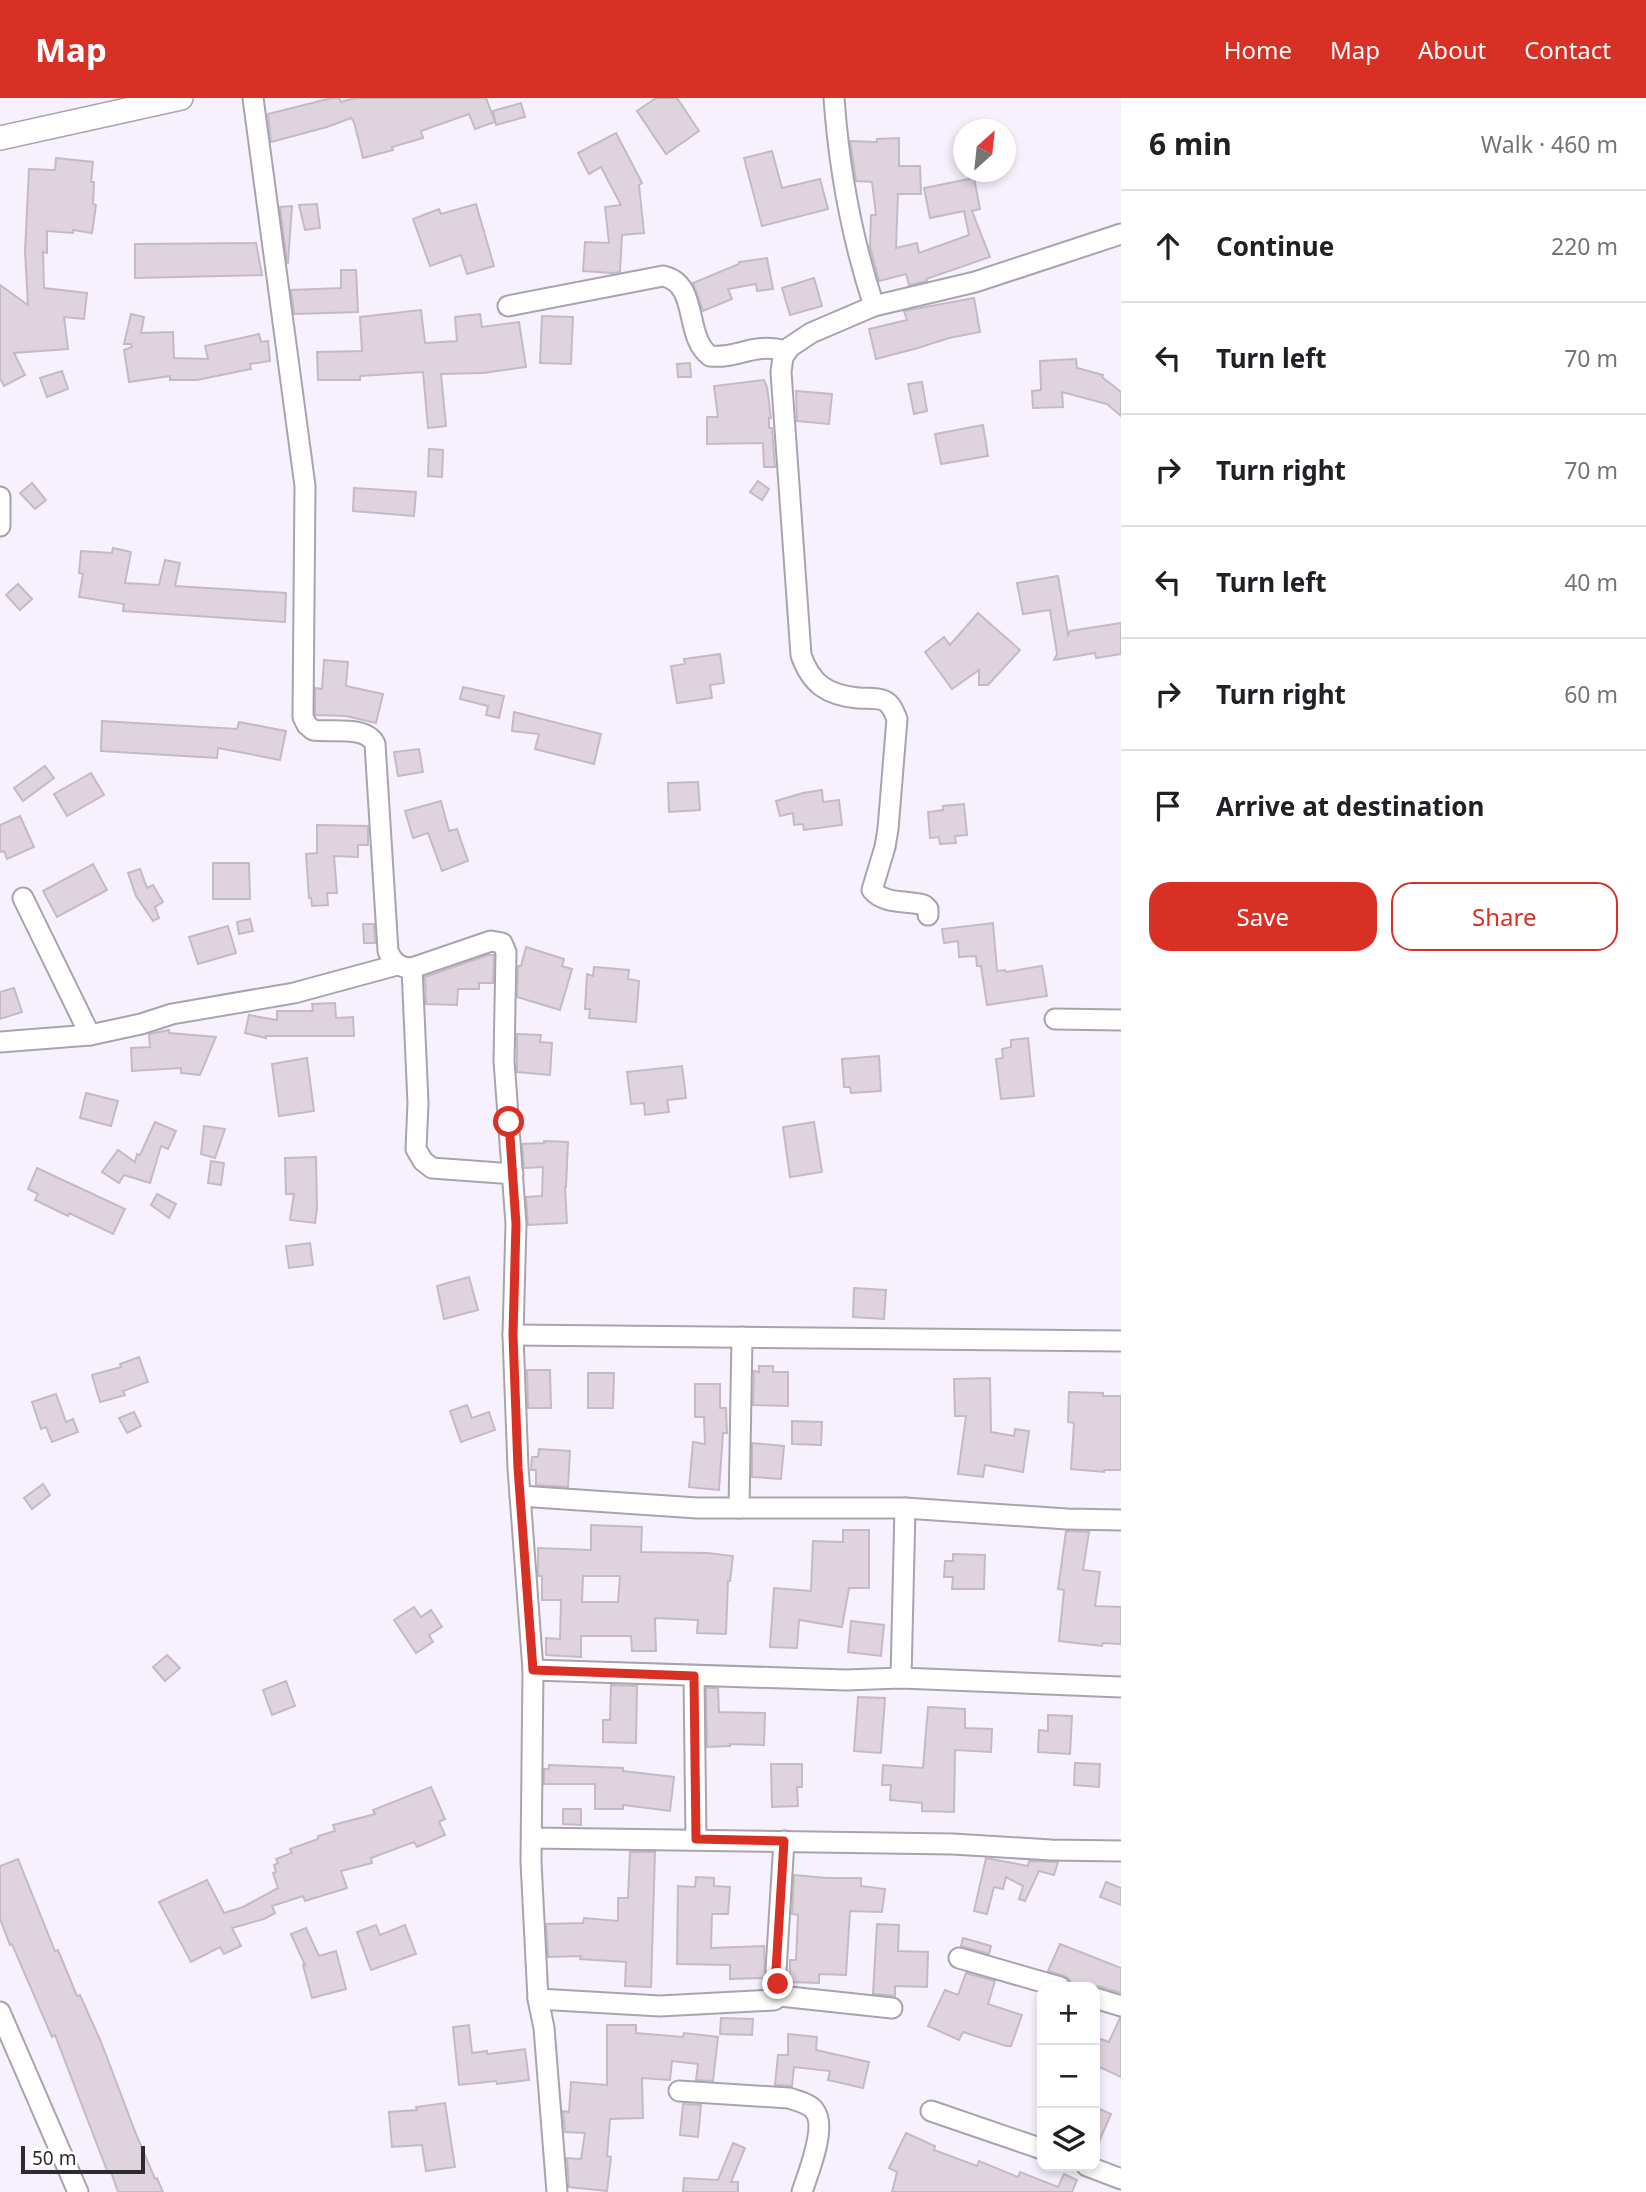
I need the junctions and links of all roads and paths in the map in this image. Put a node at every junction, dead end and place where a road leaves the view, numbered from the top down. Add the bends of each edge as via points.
1 (181, 98) edge
2 (253, 98) edge
3 (834, 98) edge
4 (0, 138) edge
5 (1121, 234) edge
6 (508, 306) dead end
7 (874, 306) junction
8 (786, 351) junction
9 (0, 497) edge
10 (0, 526) edge
11 (23, 898) dead end
12 (928, 915) dead end
13 (405, 966) junction
14 (1055, 1019) dead end
15 (1121, 1020) edge
16 (90, 1035) junction
17 (0, 1042) edge
18 (513, 1174) junction
19 (513, 1335) junction
20 (742, 1337) junction
21 (1121, 1341) edge
22 (520, 1496) junction
23 (739, 1508) junction
24 (905, 1508) junction
25 (1121, 1520) edge
26 (533, 1670) junction
27 (694, 1676) junction
28 (901, 1678) junction
29 (1121, 1687) edge
30 (531, 1839) junction
31 (696, 1839) junction
32 (784, 1841) junction
33 (1121, 1851) edge
34 (959, 1958) dead end
35 (1043, 1982) edge
36 (780, 1996) junction
37 (538, 1999) junction
38 (1100, 2000) edge
39 (1121, 2006) edge
40 (892, 2008) dead end
41 (0, 2012) edge
42 (680, 2091) dead end
43 (931, 2111) dead end
44 (1037, 2147) edge
45 (1099, 2171) edge
46 (1121, 2180) edge
47 (78, 2192) edge
48 (557, 2192) edge
49 (802, 2192) edge
50 (1118, 2192) edge

1 - 4 main road
2 - 13 street via 305,485 303,717 313,730 363,733 373,739 388,951 391,959
3 - 7 street via 844,185
5 - 7 street via 975,282
6 - 8 street via 663,276 672,278 684,291 699,345 710,356 764,347
7 - 8 street via 811,333
8 - 12 street via 781,373 801,655 819,686 886,701 894,709 888,829 872,890 887,900 924,905
9 - 10 street
11 - 16 street
13 - 16 street
13 - 18 street via 418,1103 416,1149 432,1168
13 - 18 street via 491,941 505,947 504,1061
14 - 15 street
16 - 17 street
18 - 19 street
19 - 20 street
19 - 22 street
20 - 21 street
20 - 23 street
22 - 23 street
22 - 26 street
23 - 24 street
24 - 25 street
24 - 28 street
26 - 27 street
26 - 30 street
27 - 28 street via 846,1681
27 - 31 street
28 - 29 street
30 - 31 street
30 - 37 street
31 - 32 street
32 - 33 street
32 - 36 street via 776,1970
34 - 35 street
36 - 37 street via 660,2006
36 - 40 street
37 - 48 street
38 - 39 street
41 - 47 street
42 - 49 street via 789,2098 814,2109 820,2122
43 - 44 street
45 - 46 street
46 - 50 street

